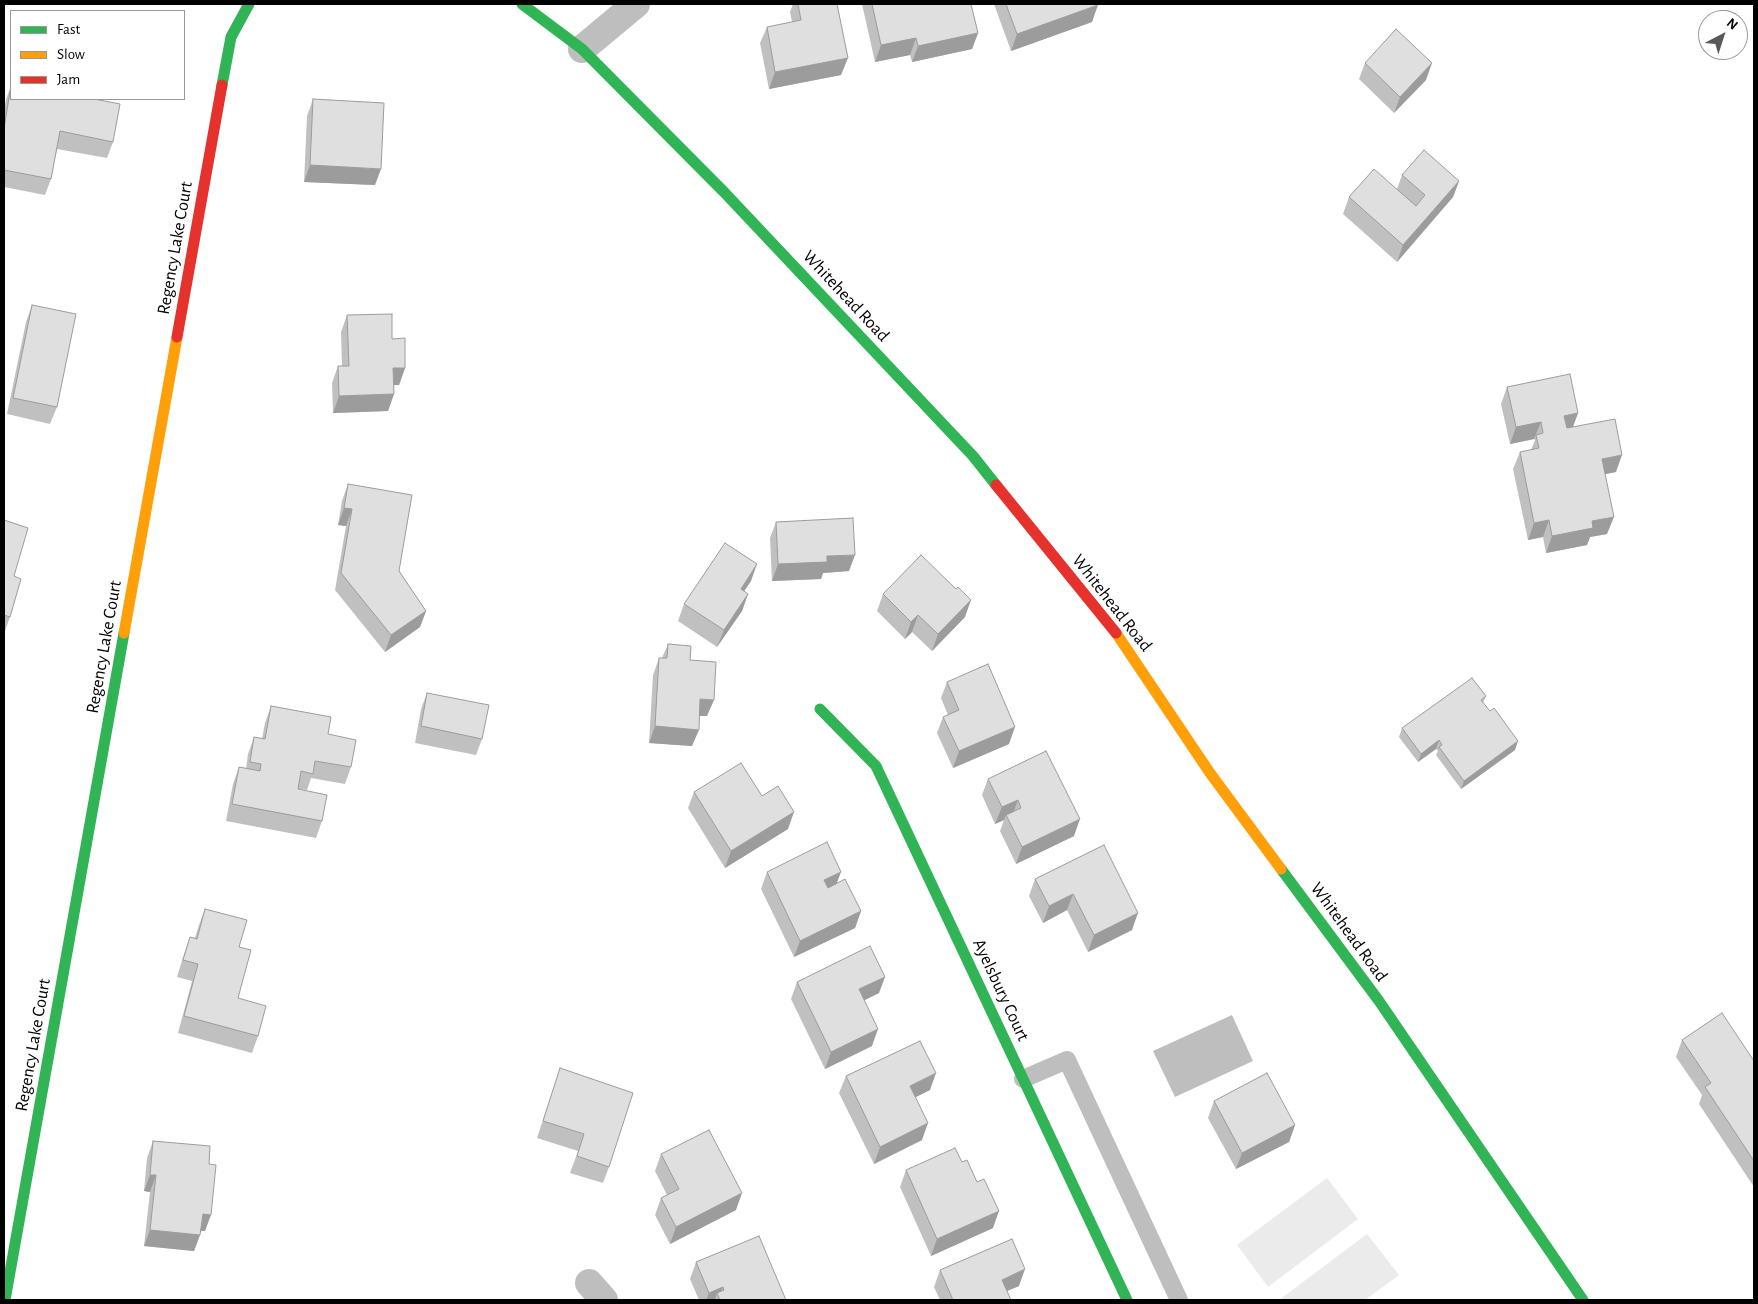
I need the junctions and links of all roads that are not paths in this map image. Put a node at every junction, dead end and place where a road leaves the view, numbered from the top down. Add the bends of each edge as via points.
1 (249, 4) edge
2 (522, 4) edge
3 (636, 4) edge
4 (582, 49) junction
5 (820, 709) dead end
6 (1023, 1079) junction
7 (5, 1300) edge
8 (1127, 1300) edge
9 (1178, 1300) edge
10 (1583, 1300) edge

1 - 7 street, Regency Lake Court via 230,36
2 - 4 street, Whitehead Road
3 - 4 street
4 - 10 street, Whitehead Road via 724,192 973,456 1126,646 1210,773 1379,1001
5 - 6 street, Ayelsbury Court via 876,766
6 - 8 street, Ayelsbury Court
6 - 9 lane via 1067,1060

